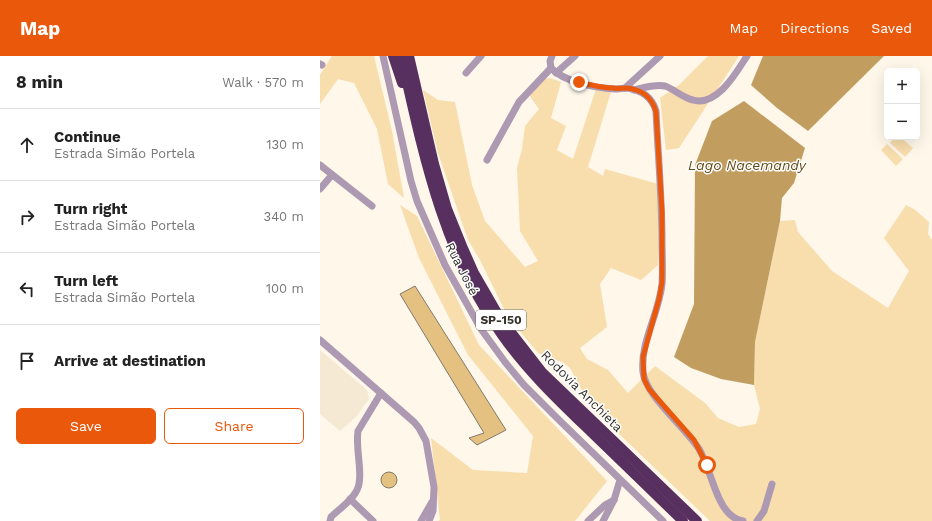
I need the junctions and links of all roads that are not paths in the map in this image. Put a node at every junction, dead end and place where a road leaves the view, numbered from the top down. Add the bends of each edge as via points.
1 (383, 56) edge
2 (393, 56) edge
3 (402, 56) edge
4 (409, 56) edge
5 (480, 56) edge
6 (552, 56) edge
7 (660, 56) edge
8 (747, 56) edge
9 (573, 57) edge
10 (554, 70) junction
11 (466, 73) dead end
12 (625, 88) junction
13 (634, 90) junction
14 (417, 128) junction
15 (487, 160) dead end
16 (320, 165) edge
17 (332, 175) junction
18 (320, 189) edge
19 (372, 206) dead end
20 (320, 340) edge
21 (381, 394) junction
22 (620, 480) junction
23 (772, 484) dead end
24 (434, 496) junction
25 (350, 499) junction
26 (614, 500) junction
27 (330, 520) edge
28 (373, 521) edge
29 (421, 521) edge
30 (429, 521) edge
31 (588, 521) edge
32 (603, 521) edge
33 (663, 521) edge
34 (683, 521) edge
35 (697, 521) edge
36 (743, 521) edge
37 (757, 521) edge

1 - 22 street, Rua José via 412,181 445,265 481,329 504,362
2 - 14 highway
3 - 14 highway, Rodovia Anchieta / SP-150
4 - 35 highway, Rodovia Anchieta / SP-150 via 447,209 474,273 500,318 548,378
5 - 11 street
6 - 10 street via 550,61
7 - 12 street
8 - 13 street via 731,80 708,100 692,100 665,86
9 - 10 street
10 - 12 street via 568,79 615,89
10 - 15 street via 519,102
12 - 13 street
13 - 36 street via 651,99 656,112 662,211 662,282 643,357 644,379 649,389 694,440 726,510
14 - 34 highway, Rodovia Anchieta / SP-150 via 434,190 455,250 467,277 502,335 555,398
16 - 17 street
17 - 18 street
17 - 19 street
20 - 21 street
21 - 24 street via 414,422 424,435
21 - 25 street via 358,431 359,484
22 - 26 street
22 - 33 street, Rua José
23 - 37 street via 764,511
24 - 29 street
24 - 30 street
25 - 27 street
25 - 28 street
26 - 31 street
26 - 32 street

